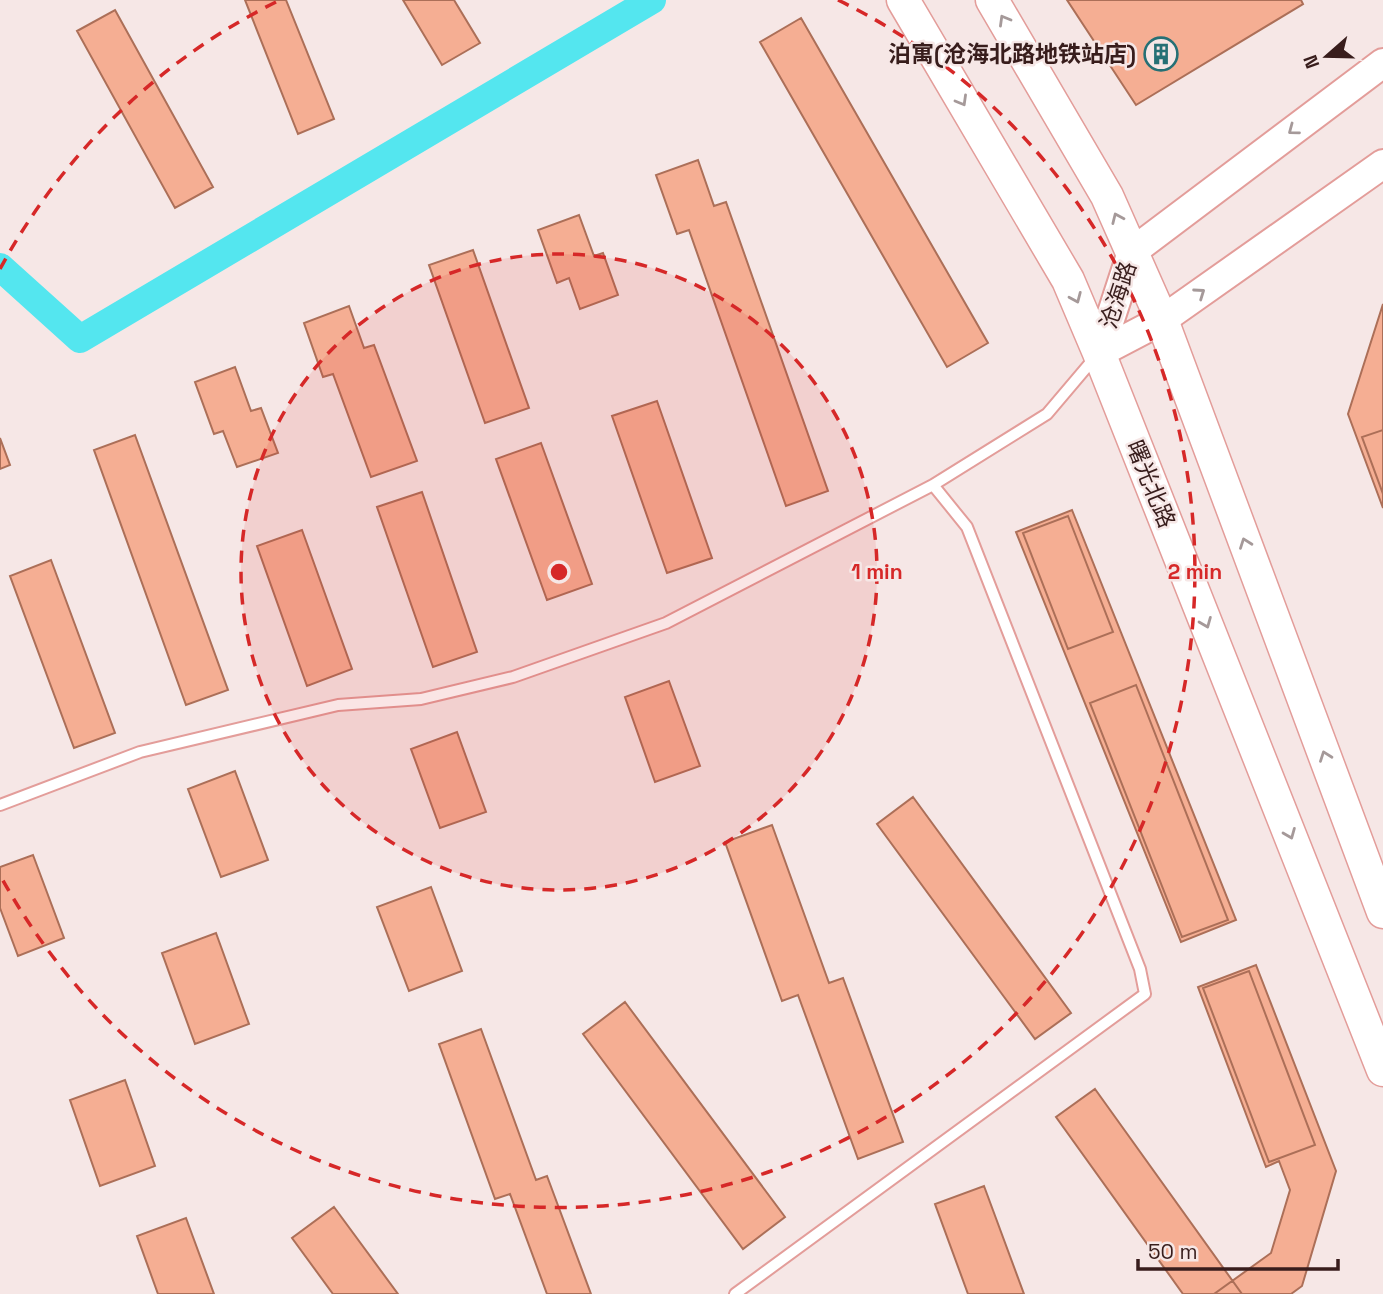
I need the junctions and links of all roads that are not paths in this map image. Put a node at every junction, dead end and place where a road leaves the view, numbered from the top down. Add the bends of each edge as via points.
1 (903, 0) edge
2 (992, 0) edge
3 (1383, 63) edge
4 (1383, 164) edge
5 (1132, 252) junction
6 (1162, 320) junction
7 (1099, 353) junction
8 (933, 485) junction
9 (0, 805) edge
10 (1383, 912) edge
11 (1383, 1069) edge
12 (735, 1294) edge

1 -> 7 main road, 曙光北路 via 1068,280
5 -> 2 main road via 1107,196
3 -> 5 street, 沧海路
6 -> 4 street, 沧海路
5 - 6 main road
5 - 7 street, 沧海路
6 - 7 street, 沧海路
10 -> 6 main road
7 - 8 lane via 1046,414
7 -> 11 main road, 曙光北路
8 - 9 lane via 666,622 513,677 421,699 338,705 141,752
8 - 12 lane via 967,527 1140,969 1145,994

